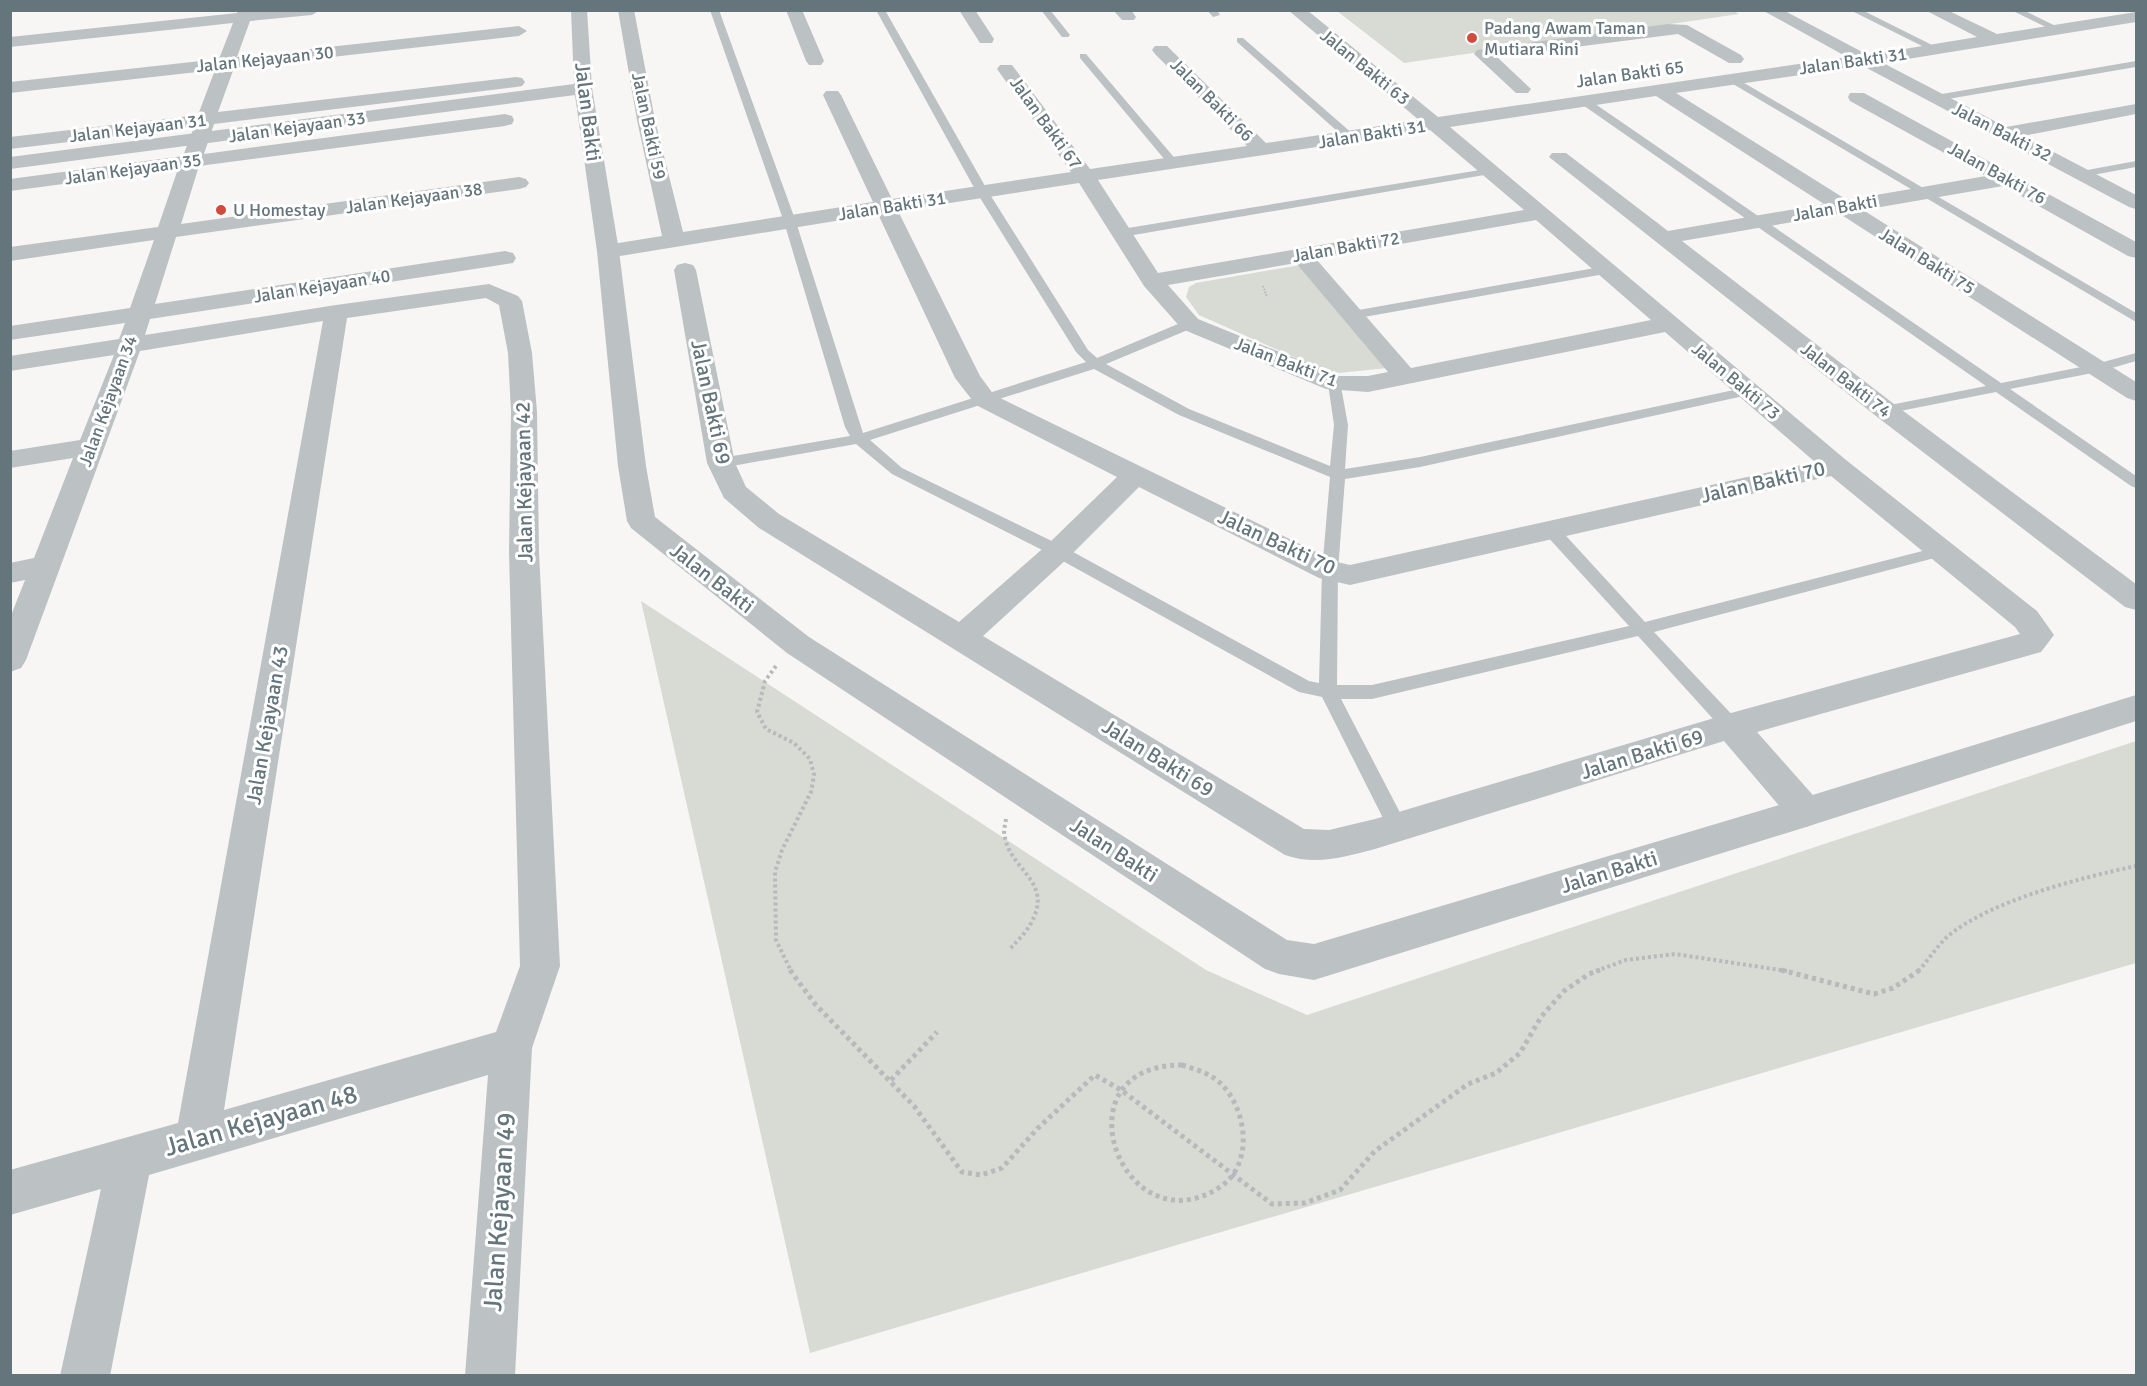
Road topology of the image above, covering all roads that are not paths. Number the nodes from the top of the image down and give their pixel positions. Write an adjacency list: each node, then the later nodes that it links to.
1 (312, 10): 15 (street)
2 (579, 10): 38 (street, Jalan Bakti)
3 (626, 10): 81 (street, Jalan Bakti 59)
4 (714, 10): 72 (lane)
5 (794, 10): 29 (street)
6 (880, 10): 67 (lane)
7 (967, 10): 20 (street)
8 (1045, 10): 19 (lane)
9 (1296, 10): 49 (street, Jalan Bakti 63)
10 (1770, 10): 28 (street, Jalan Bakti 32)
11 (1854, 10): 25 (lane)
12 (1933, 10): 21 (street)
13 (2015, 10): 17 (lane)
14 (2097, 10): 16 (street)
15 (244, 14): 23 (street); 30 (street, Jalan Kejayaan 34)
16 (2131, 21): 17 (street, Jalan Bakti 31)
17 (2057, 29): 21 (street, Jalan Bakti 31)
18 (519, 31): 30 (street, Jalan Kejayaan 30)
19 (1065, 35)
20 (986, 39)
21 (1993, 39): 25 (street, Jalan Bakti 31)
22 (1240, 40): 52 (lane)
23 (10, 42)
24 (1161, 50): 54 (street, Jalan Bakti 66)
25 (1935, 50): 28 (street, Jalan Bakti 31)
26 (1083, 56): 58 (lane)
27 (1750, 57): 31 (street, Jalan Bakti 65); 33 (street, Jalan Bakti 65); 40 (street)
28 (1868, 60): 33 (street, Jalan Bakti 31); 44 (street, Jalan Bakti 32)
29 (815, 61)
30 (226, 63): 37 (street, Jalan Kejayaan 30); 50 (street, Jalan Kejayaan 34)
31 (1712, 63)
32 (2136, 64): 44 (lane)
33 (1805, 68): 35 (street, Jalan Bakti 31)
34 (1006, 69): 62 (street, Jalan Bakti 67)
35 (1731, 79): 39 (street, Jalan Bakti 31); 66 (lane)
36 (516, 82): 50 (street, Jalan Kejayaan 31)
37 (10, 88)
38 (583, 88): 50 (street, Jalan Kejayaan 33); 77 (street, Jalan Bakti)
39 (1659, 90): 45 (street, Jalan Bakti 31); 70 (street, Jalan Bakti 75)
40 (1504, 92)
41 (832, 94): 69 (street, Jalan Bakti 70)
42 (1482, 97): 47 (street)
43 (1857, 97): 63 (street, Jalan Bakti 76)
44 (1936, 98): 51 (street, Jalan Bakti 32)
45 (1584, 101): 47 (street, Jalan Bakti 31); 73 (lane)
46 (2136, 109): 51 (street)
47 (1503, 113): 49 (street, Jalan Bakti 31)
48 (505, 120): 56 (street, Jalan Kejayaan 35)
49 (1435, 124): 52 (street, Jalan Bakti 31); 60 (street, Jalan Bakti 73)
50 (202, 130): 53 (street, Jalan Kejayaan 31); 56 (street, Jalan Kejayaan 34); 57 (street, Jalan Kejayaan 33)
51 (2005, 133): 61 (street, Jalan Bakti 32)
52 (1350, 137): 54 (street, Jalan Bakti 31)
53 (10, 143)
54 (1262, 150): 58 (street, Jalan Bakti 31)
55 (1558, 157): 76 (street, Jalan Bakti 74)
56 (191, 161): 65 (street, Jalan Kejayaan 35); 74 (street, Jalan Kejayaan 34)
57 (10, 163)
58 (1174, 164): 62 (street, Jalan Bakti 31)
59 (2136, 164): 61 (lane)
60 (1492, 171): 71 (street, Jalan Bakti 73); 75 (lane)
61 (2082, 174): 68 (street, Jalan Bakti 32)
62 (1086, 178): 67 (street, Jalan Bakti 31); 75 (street, Jalan Bakti 71)
63 (2007, 179): 66 (street, Jalan Bakti); 78 (street, Jalan Bakti 76)
64 (519, 183): 74 (street, Jalan Kejayaan 38)
65 (10, 185)
66 (1925, 192): 70 (street, Jalan Bakti); 88 (lane)
67 (983, 193): 69 (street, Jalan Bakti 31); 95 (lane)
68 (2136, 203)
69 (887, 206): 72 (street, Jalan Bakti 31); 102 (street, Jalan Bakti 70)
70 (1840, 207): 73 (street, Jalan Bakti); 96 (street, Jalan Bakti 75)
71 (1541, 213): 80 (street, Jalan Bakti 72); 83 (street, Jalan Bakti 73)
72 (790, 222): 81 (street, Jalan Bakti 31); 104 (lane)
73 (1755, 222): 76 (street, Jalan Bakti); 99 (lane)
74 (167, 232): 79 (street, Jalan Kejayaan 38); 86 (street, Jalan Kejayaan 34)
75 (1122, 233): 84 (street, Jalan Bakti 71)
76 (1663, 238): 103 (street, Jalan Bakti 74)
77 (608, 251): 81 (street, Jalan Bakti 31); 125 (street, Jalan Bakti)
78 (2136, 251)
79 (10, 254)
80 (1301, 255): 84 (street, Jalan Bakti 72); 87 (street)
81 (679, 256): 107 (street, Jalan Bakti 69)
82 (505, 258): 86 (street, Jalan Kejayaan 40)
83 (1606, 270): 87 (lane); 90 (street, Jalan Bakti 73)
84 (1152, 281): 89 (street, Jalan Bakti 71)
85 (336, 312): 92 (street, Jalan Kejayaan 42); 127 (street, Jalan Kejayaan 42); 128 (street, Jalan Kejayaan 43)
86 (140, 315): 91 (street, Jalan Kejayaan 40); 92 (street, Jalan Kejayaan 34)
87 (1353, 315): 97 (street)
88 (2136, 318)
89 (1190, 324): 95 (lane); 98 (street, Jalan Bakti 71)
90 (1668, 324): 97 (street, Jalan Bakti 71); 100 (street, Jalan Bakti 73)
91 (10, 333)
92 (129, 346): 94 (street, Jalan Kejayaan 42); 105 (street, Jalan Kejayaan 34)
93 (2136, 357): 96 (lane)
94 (10, 364)
95 (1095, 364): 102 (lane); 110 (lane)
96 (2098, 368): 99 (lane); 101 (street, Jalan Bakti 75)
97 (1404, 375): 98 (street, Jalan Bakti 71)
98 (1335, 384): 110 (lane)
99 (1997, 387): 103 (lane); 111 (lane)
100 (1748, 391): 108 (street, Jalan Bakti 73); 110 (lane)
101 (2136, 393)
102 (984, 400): 104 (lane); 109 (street, Jalan Bakti 70)
103 (1885, 410): 118 (street, Jalan Bakti 74)
104 (859, 439): 107 (lane); 113 (lane)
105 (91, 447): 106 (street); 115 (street, Jalan Kejayaan 34)
106 (10, 460)
107 (722, 463): 120 (street, Jalan Bakti 69)
108 (1836, 466): 112 (street, Jalan Bakti 70); 114 (street, Jalan Bakti 73)
109 (1136, 474): 113 (street); 116 (street, Jalan Bakti 70)
110 (1338, 475): 116 (lane)
111 (2136, 483)
112 (1551, 530): 116 (street, Jalan Bakti 70); 119 (lane)
113 (1058, 551): 120 (street); 122 (lane)
114 (1942, 551): 119 (lane); 124 (street, Jalan Bakti 73)
115 (47, 566): 117 (street); 121 (street, Jalan Kejayaan 34)
116 (1330, 571): 122 (lane)
117 (10, 573)
118 (2136, 599)
119 (1641, 629): 122 (lane); 124 (lane)
120 (962, 637): 126 (street, Jalan Bakti 69)
121 (10, 660)
122 (1328, 692): 126 (lane)
123 (2136, 708): 125 (street, Jalan Bakti)
124 (1731, 726): 125 (street, Jalan Bakti 69); 126 (street, Jalan Bakti 69)
125 (1806, 812)
126 (1398, 828)
127 (511, 1048): 128 (street, Jalan Kejayaan 48); 132 (street, Jalan Kejayaan 49)
128 (197, 1139): 129 (street, Jalan Kejayaan 48)
129 (130, 1159): 130 (street, Jalan Kejayaan 48); 131 (street)
130 (10, 1193)
131 (85, 1376)
132 (490, 1376)

